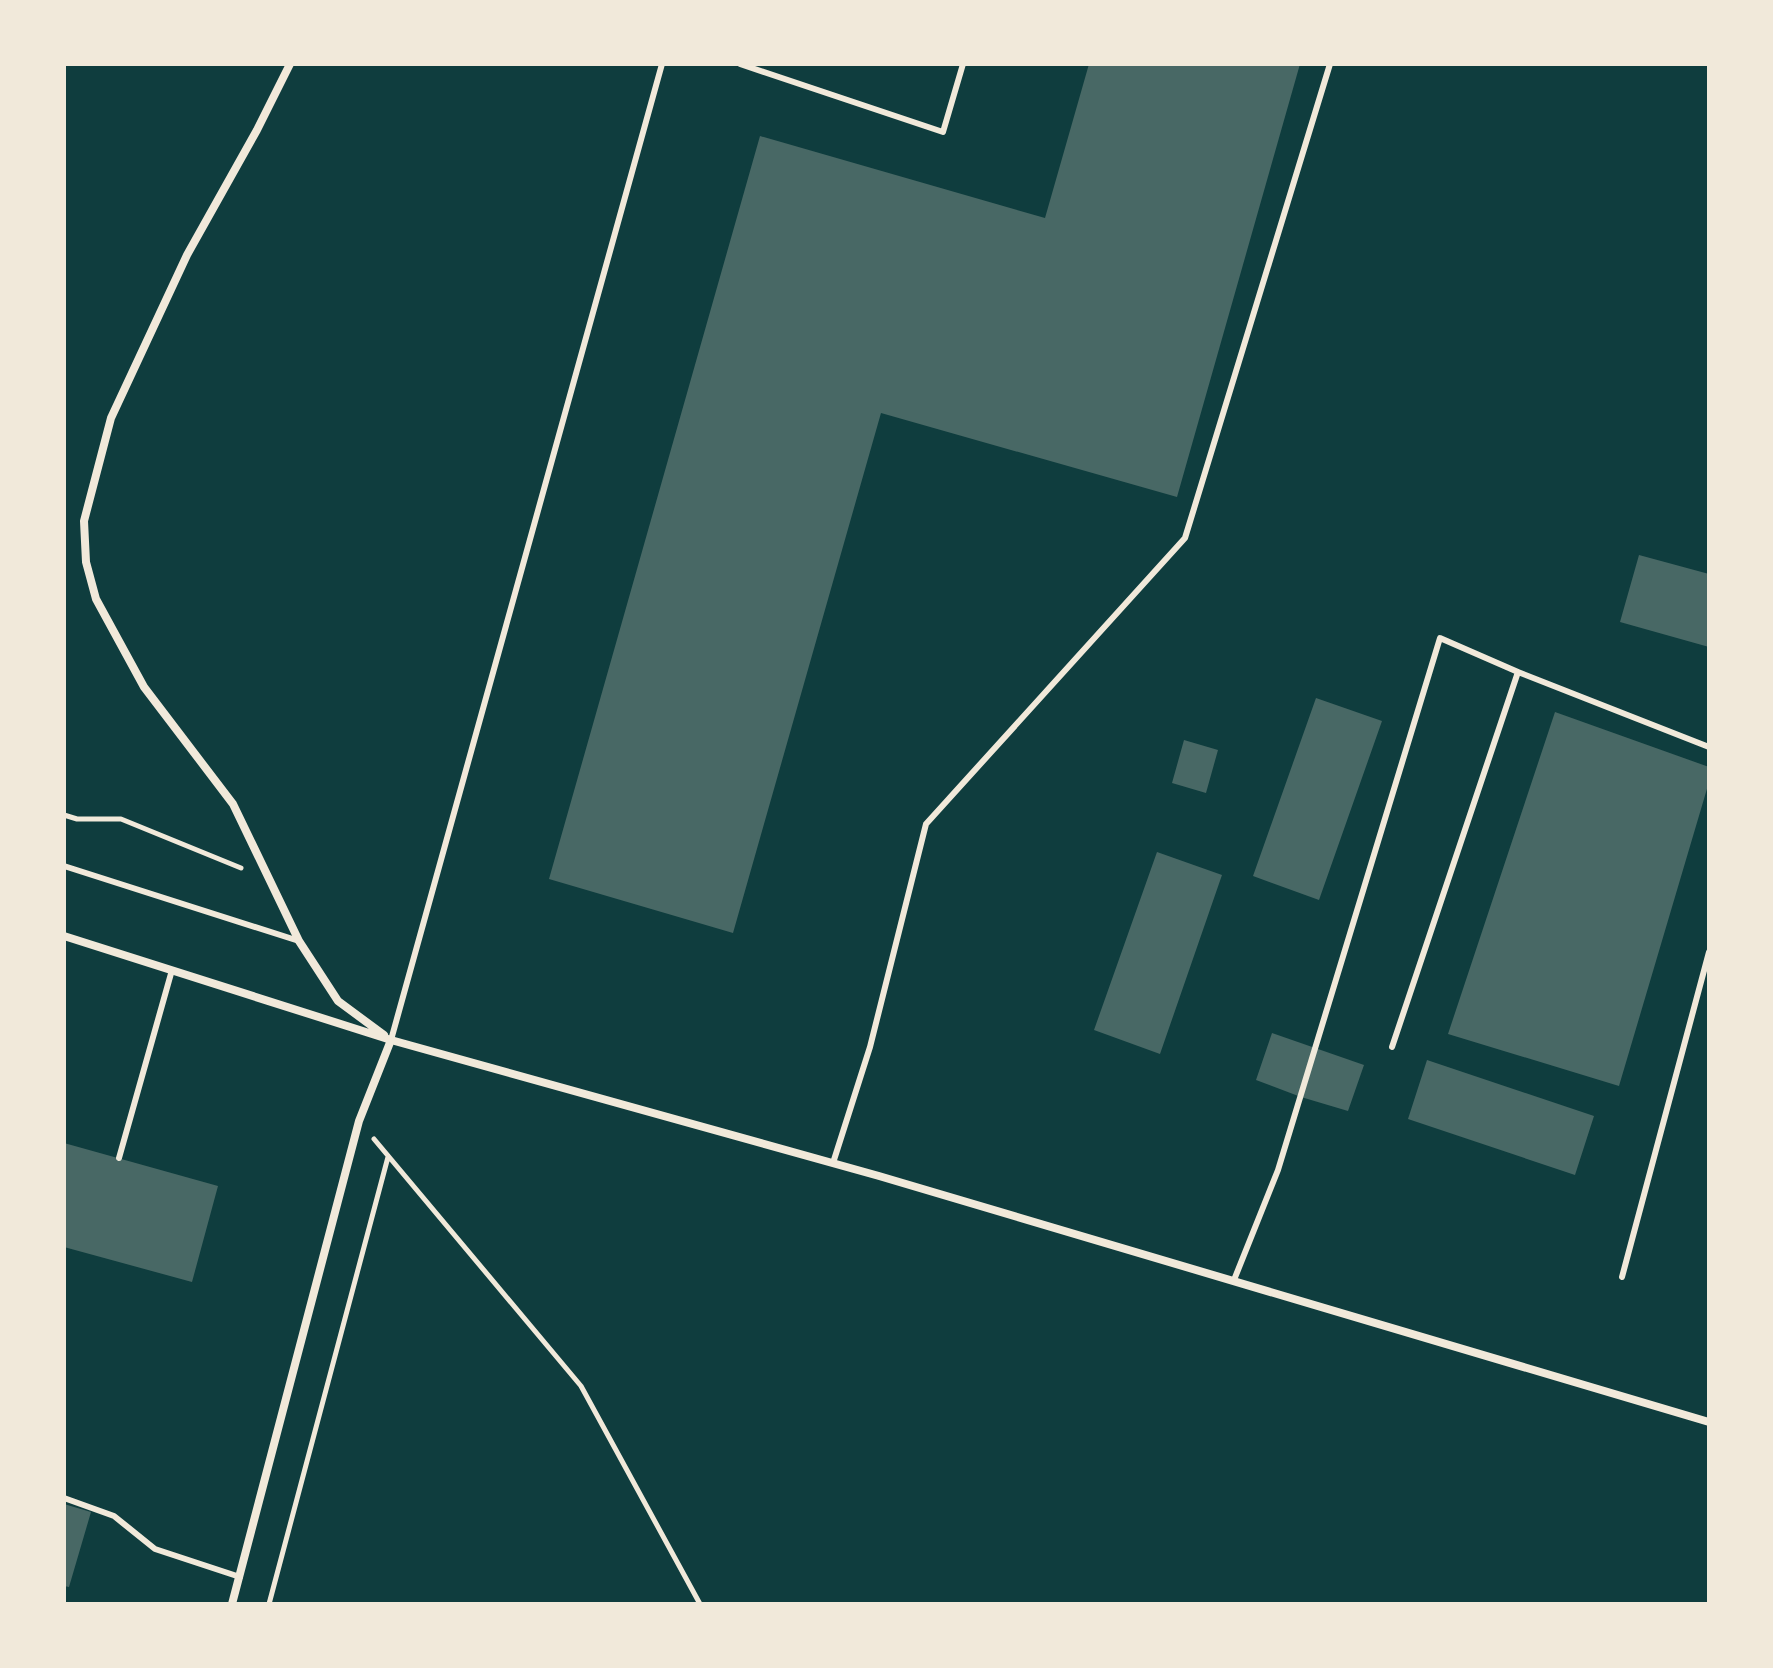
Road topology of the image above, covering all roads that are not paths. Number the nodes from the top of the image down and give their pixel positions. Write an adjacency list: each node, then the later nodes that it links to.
1 (290, 64): 10 (street)
2 (662, 64): 13 (lane)
3 (740, 64): 4 (lane)
4 (963, 64)
5 (1330, 64): 16 (lane)
6 (1518, 672): 7 (lane); 14 (lane); 18 (lane)
7 (1709, 747)
8 (64, 866): 10 (lane)
9 (64, 936): 12 (street)
10 (299, 941): 13 (street)
11 (1709, 952): 17 (lane)
12 (172, 970): 13 (street); 15 (lane)
13 (391, 1040): 16 (street); 21 (street)
14 (1392, 1047)
15 (119, 1158)
16 (833, 1163): 18 (street)
17 (1622, 1277)
18 (1234, 1280): 19 (street)
19 (1709, 1422)
20 (64, 1498): 21 (lane)
21 (240, 1577): 22 (street)
22 (232, 1604)

